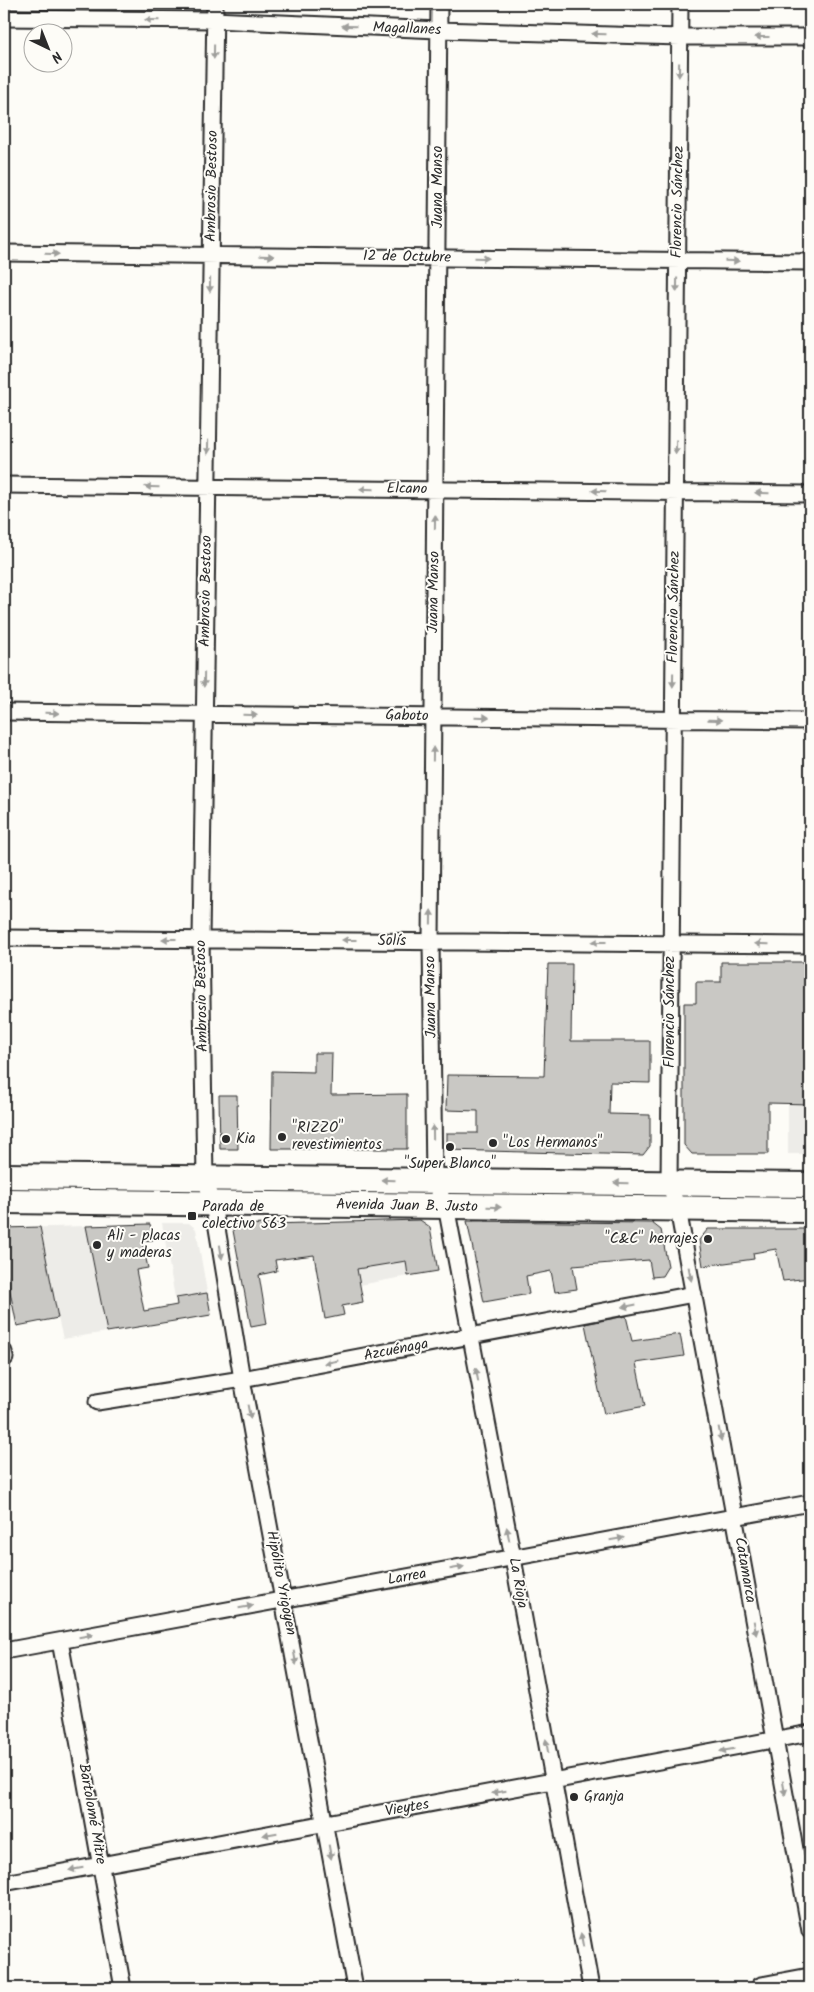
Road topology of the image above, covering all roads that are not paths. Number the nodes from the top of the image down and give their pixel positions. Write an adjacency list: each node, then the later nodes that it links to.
1 (214, 4): 5 (street, Ambrosio Bestoso)
2 (439, 4): 6 (street, Juana Manso)
3 (680, 4): 7 (street, Florencio Sánchez)
4 (4, 18): 5 (street, Magallanes, one-way to 4)
5 (214, 20): 6 (street, Magallanes, one-way to 5); 10 (street, Ambrosio Bestoso, one-way to 10)
6 (438, 30): 7 (street, Magallanes, one-way to 6); 11 (street, Juana Manso)
7 (680, 36): 8 (street, Magallanes, one-way to 7); 12 (street, Florencio Sánchez, one-way to 12)
8 (810, 37)
9 (4, 253): 10 (street, 12 de Octubre, one-way to 10)
10 (211, 255): 11 (street, 12 de Octubre, one-way to 11); 15 (street, Ambrosio Bestoso, one-way to 15)
11 (438, 258): 12 (street, 12 de Octubre, one-way to 12); 16 (street, Juana Manso)
12 (677, 260): 13 (street, 12 de Octubre, one-way to 13); 17 (street, Florencio Sánchez, one-way to 17)
13 (810, 262)
14 (4, 485): 15 (street, Elcano, one-way to 14)
15 (207, 487): 16 (street, Elcano, one-way to 15); 20 (street, Ambrosio Bestoso, one-way to 20)
16 (436, 490): 17 (street, Elcano, one-way to 16); 21 (street, Juana Manso, one-way to 16)
17 (675, 492): 18 (street, Elcano, one-way to 17); 22 (street, Florencio Sánchez, one-way to 22)
18 (810, 494)
19 (4, 712): 20 (street, Gaboto, one-way to 20)
20 (204, 714): 21 (street, Gaboto, one-way to 21); 25 (street, Ambrosio Bestoso)
21 (433, 717): 22 (street, Gaboto, one-way to 22); 26 (street, Juana Manso, one-way to 21)
22 (673, 719): 23 (street, Gaboto, one-way to 23); 27 (street, Florencio Sánchez)
23 (810, 720)
24 (4, 938): 25 (street, Solís, one-way to 24)
25 (201, 939): 26 (street, Solís, one-way to 25); 30 (street, Ambrosio Bestoso)
26 (431, 941): 27 (street, Solís, one-way to 26); 31 (street, Juana Manso, one-way to 26)
27 (670, 943): 28 (street, Solís, one-way to 27); 32 (street, Florencio Sánchez)
28 (810, 945)
29 (4, 1176): 30 (main road, Avenida Juan B. Justo)
30 (205, 1178): 31 (main road, Avenida Juan B. Justo, one-way to 30); 35 (street, Hipólito Yrigoyen)
31 (434, 1180): 32 (main road, Avenida Juan B. Justo, one-way to 31); 36 (street, La Rioja)
32 (669, 1183): 33 (main road, Avenida Juan B. Justo); 37 (street, Florencio Sánchez)
33 (810, 1185)
34 (4, 1201): 35 (main road, Avenida Juan B. Justo)
35 (214, 1204): 36 (main road, Avenida Juan B. Justo); 41 (street, Hipólito Yrigoyen, one-way to 41)
36 (446, 1206): 37 (main road, Avenida Juan B. Justo, one-way to 37); 40 (street, La Rioja)
37 (678, 1209): 38 (main road, Avenida Juan B. Justo); 39 (street, Catamarca, one-way to 39)
38 (810, 1210)
39 (694, 1294): 40 (street, Azcuénaga, one-way to 40); 44 (street, Catamarca, one-way to 44)
40 (469, 1336): 41 (street, Azcuénaga, one-way to 41); 45 (street, La Rioja, one-way to 40)
41 (242, 1378): 42 (street, Azcuénaga); 46 (street, Hipólito Yrigoyen, one-way to 46)
42 (97, 1402)
43 (810, 1503): 44 (street, Larrea)
44 (735, 1517): 45 (street, Larrea, one-way to 44); 50 (street, Catamarca, one-way to 50)
45 (513, 1558): 46 (street, Larrea, one-way to 45); 51 (street, La Rioja, one-way to 45)
46 (284, 1600): 47 (street, Larrea, one-way to 46); 52 (street, Hipólito Yrigoyen, one-way to 52)
47 (60, 1640): 48 (street, Larrea); 53 (street, Bartolomé Mitre)
48 (4, 1651)
49 (810, 1733): 50 (street, Vieytes)
50 (775, 1741): 51 (street, Vieytes, one-way to 51); 55 (street, Catamarca, one-way to 55)
51 (553, 1782): 52 (street, Vieytes, one-way to 52); 59 (street, La Rioja, one-way to 51)
52 (324, 1824): 53 (street, Vieytes, one-way to 53); 58 (street, Hipólito Yrigoyen, one-way to 58)
53 (101, 1865): 54 (street, Vieytes, one-way to 54); 57 (street, Bartolomé Mitre)
54 (4, 1883)
55 (810, 1931)
56 (810, 1979): 60 (main road)
57 (123, 1988)
58 (355, 1988)
59 (591, 1988)
60 (762, 1988)

